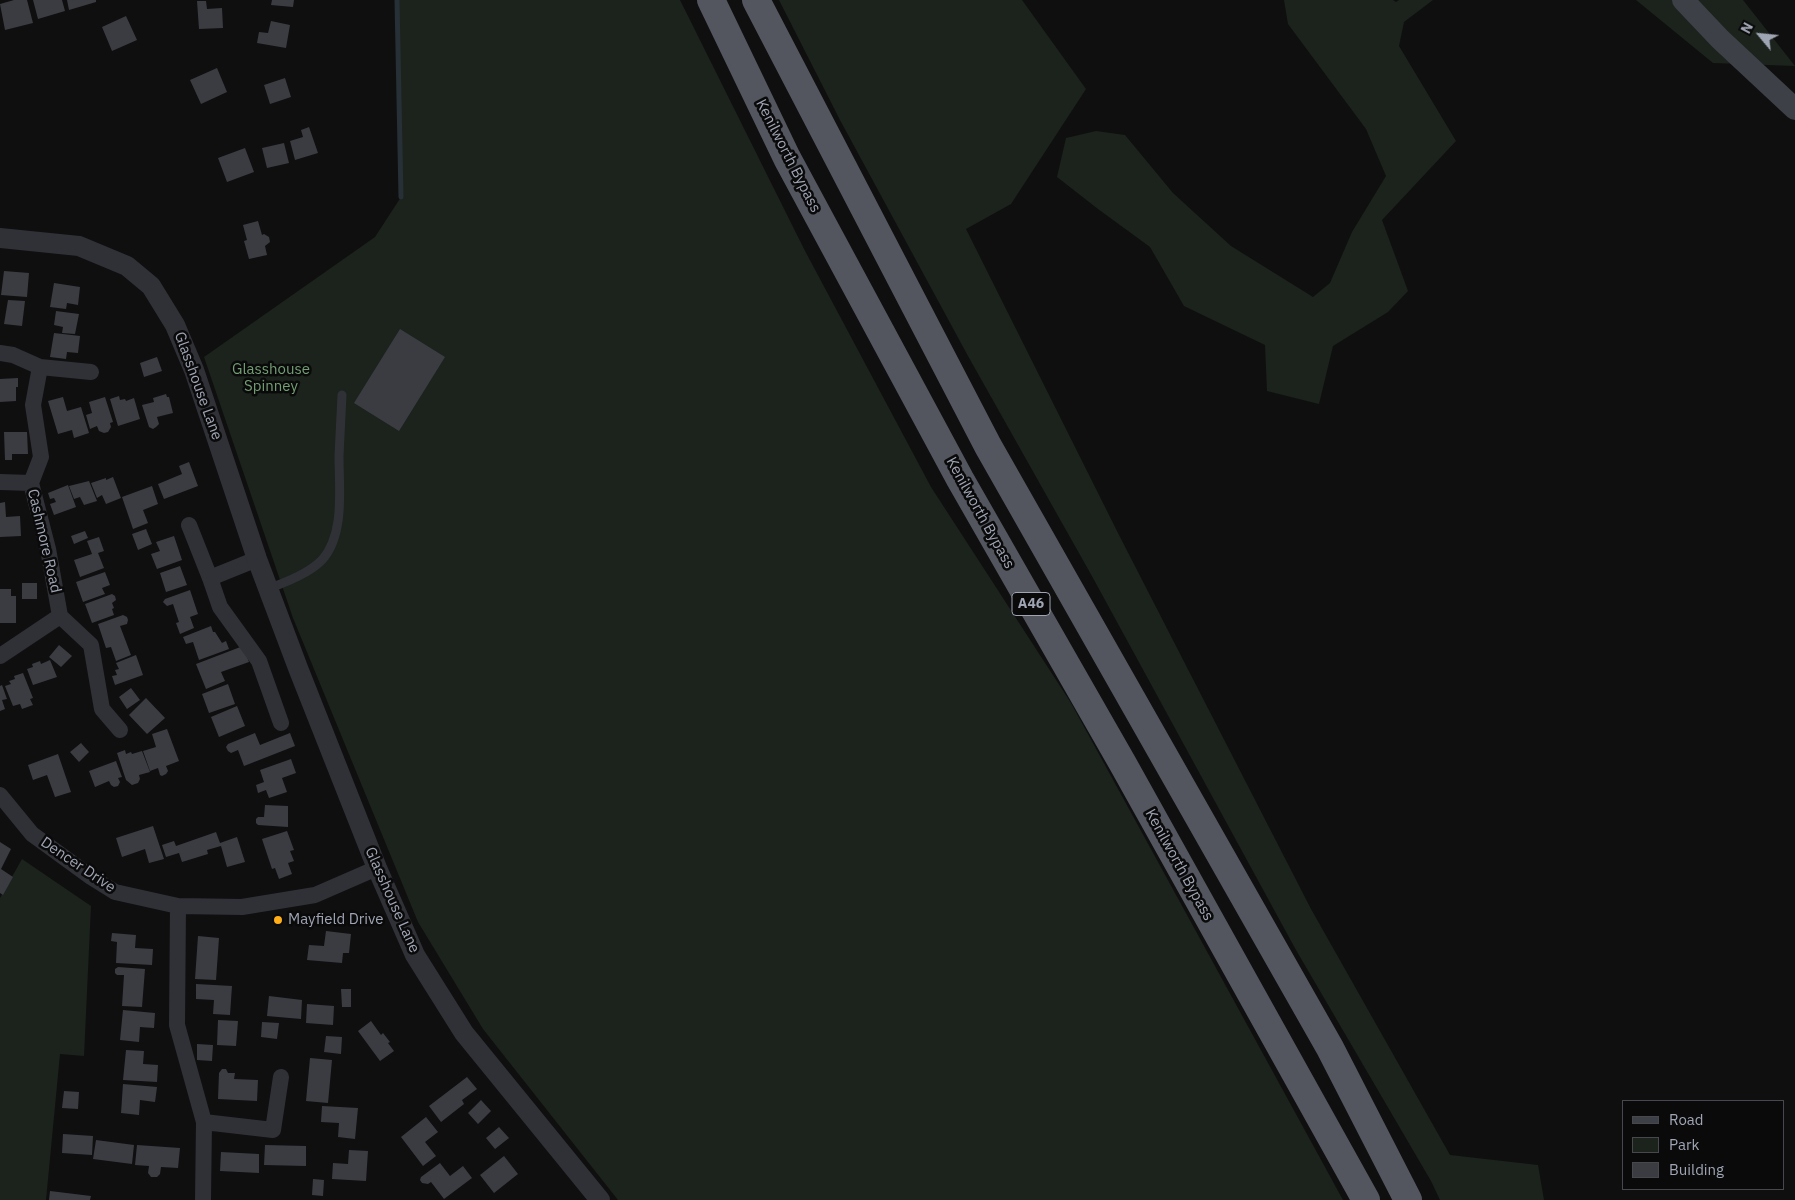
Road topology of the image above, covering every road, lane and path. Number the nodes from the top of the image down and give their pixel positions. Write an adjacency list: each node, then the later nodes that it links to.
1 (711, 0): 27 (highway, Kenilworth Bypass / A46)
2 (756, 0): 28 (highway, A46)
3 (1684, 0): 4 (main road)
4 (1795, 109)
5 (0, 238): 13 (street, Glasshouse Lane)
6 (0, 353): 7 (street)
7 (40, 367): 8 (street); 11 (street, Cashmore Road)
8 (91, 372)
9 (342, 395): 15 (lane)
10 (0, 482): 11 (street)
11 (31, 482): 16 (street, Cashmore Road)
12 (189, 525): 14 (street)
13 (257, 559): 14 (street); 15 (street, Glasshouse Lane)
14 (210, 578): 18 (street)
15 (268, 589): 21 (street, Glasshouse Lane)
16 (60, 616): 17 (street); 19 (street)
17 (0, 656)
18 (281, 723)
19 (120, 730)
20 (0, 795): 22 (street, Dencer Drive)
21 (377, 868): 22 (street, Dencer Drive); 26 (street, Glasshouse Lane)
22 (178, 906): 24 (street)
23 (282, 1077): 24 (street)
24 (204, 1122): 25 (street)
25 (203, 1200)
26 (600, 1200)
27 (1366, 1200)
28 (1408, 1200)

